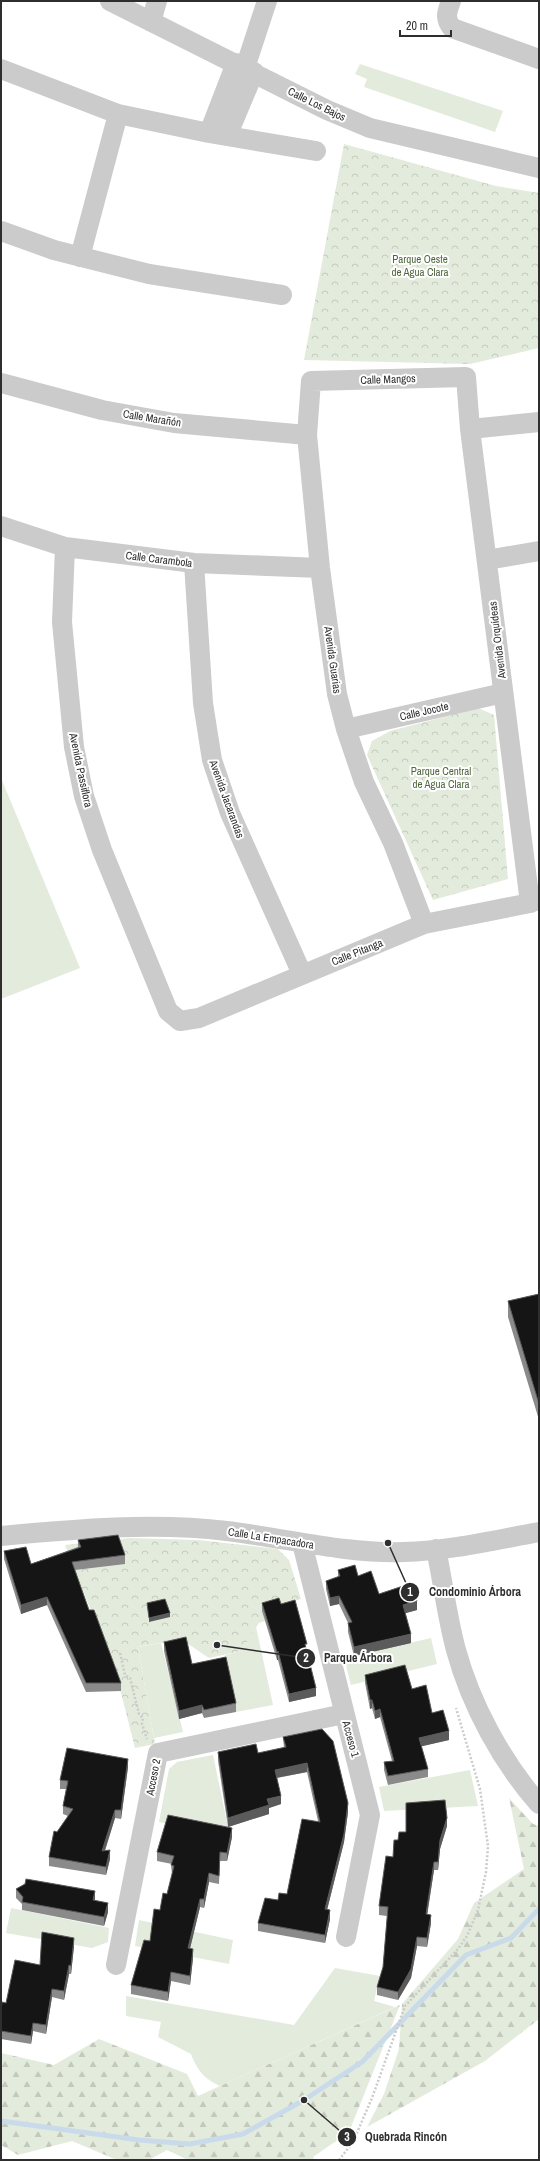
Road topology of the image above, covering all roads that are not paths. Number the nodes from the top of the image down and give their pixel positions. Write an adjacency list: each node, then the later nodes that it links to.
1 (110, 1): 5 (street, Calle Los Bajos)
2 (158, 1): 5 (street)
3 (267, 1): 7 (street)
4 (451, 1): 6 (street)
5 (150, 22): 7 (street, Calle Los Bajos)
6 (539, 59)
7 (245, 68): 10 (street); 12 (street, Calle Los Bajos)
8 (1, 69): 9 (street)
9 (118, 114): 10 (street); 14 (street)
10 (218, 135): 11 (street)
11 (316, 151)
12 (537, 162)
13 (1, 230): 14 (street)
14 (80, 257): 15 (street)
15 (282, 295)
16 (466, 377): 17 (street, Calle Mangos); 20 (street, Avenida Orquídeas)
17 (311, 381): 21 (street, Avenida Guarias)
18 (1, 383): 21 (street, Calle Marañón)
19 (539, 422): 20 (street)
20 (470, 429): 25 (street, Avenida Orquídeas)
21 (307, 435): 27 (street, Avenida Guarias)
22 (1, 526): 23 (street, Calle Carambola)
23 (65, 547): 26 (street, Calle Carambola); 33 (street, Avenida Passiflora)
24 (539, 550): 25 (street)
25 (488, 560): 28 (street, Avenida Orquídeas)
26 (194, 564): 27 (street, Calle Carambola); 32 (street, Avenida Jacarandas)
27 (320, 568): 29 (street, Avenida Guarias)
28 (503, 693): 29 (street, Calle Jocote); 30 (street, Avenida Orquídeas)
29 (346, 729): 31 (street, Avenida Guarias)
30 (534, 901): 31 (street, Calle Pitanga)
31 (424, 924): 32 (street, Calle Pitanga)
32 (302, 974): 33 (street, Calle Pitanga)
33 (180, 1021)
34 (539, 1532): 37 (street, Calle La Empacadora)
35 (1, 1536): 36 (street, Calle La Empacadora)
36 (302, 1543): 37 (street, Calle La Empacadora); 38 (street, Acceso 1)
37 (436, 1549): 39 (street)
38 (344, 1714): 40 (street, Acceso 1); 41 (street, Acceso 2)
39 (539, 1804)
40 (346, 1937)
41 (116, 1965)

